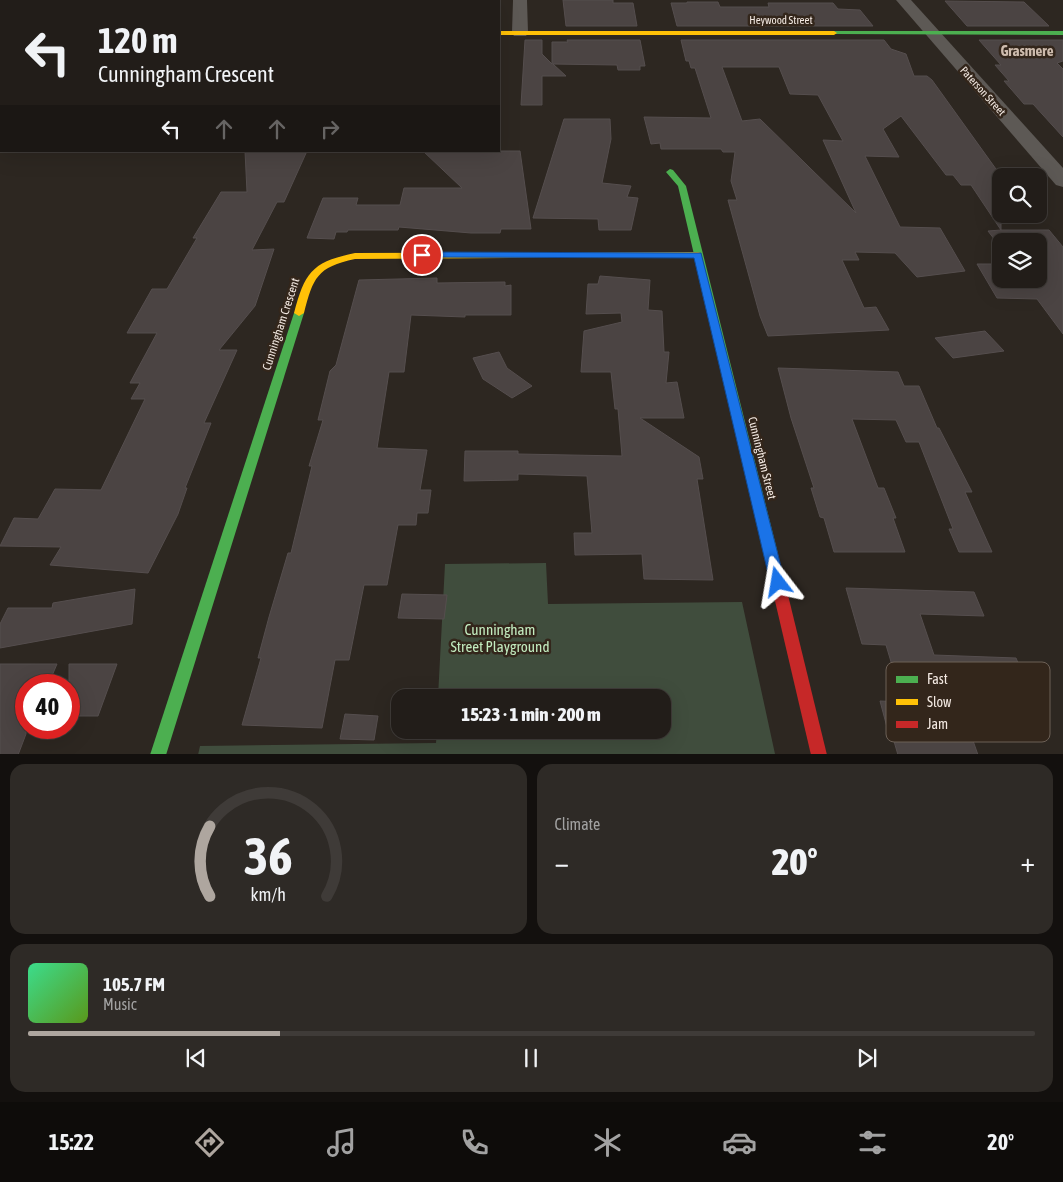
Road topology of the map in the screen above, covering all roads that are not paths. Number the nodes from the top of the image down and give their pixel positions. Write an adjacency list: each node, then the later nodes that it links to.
1 (520, 0): 4 (street)
2 (903, 0): 5 (street, Paterson Street)
3 (500, 33): 4 (street, Heywood Street)
4 (520, 33): 5 (street, Heywood Street)
5 (931, 33): 6 (street, Heywood Street); 8 (street, Paterson Street)
6 (1063, 33)
7 (670, 172): 9 (street, Cunningham Street)
8 (1063, 181)
9 (698, 255): 10 (street, Cunningham Crescent); 11 (street, Cunningham Street)
10 (158, 754)
11 (820, 754)

